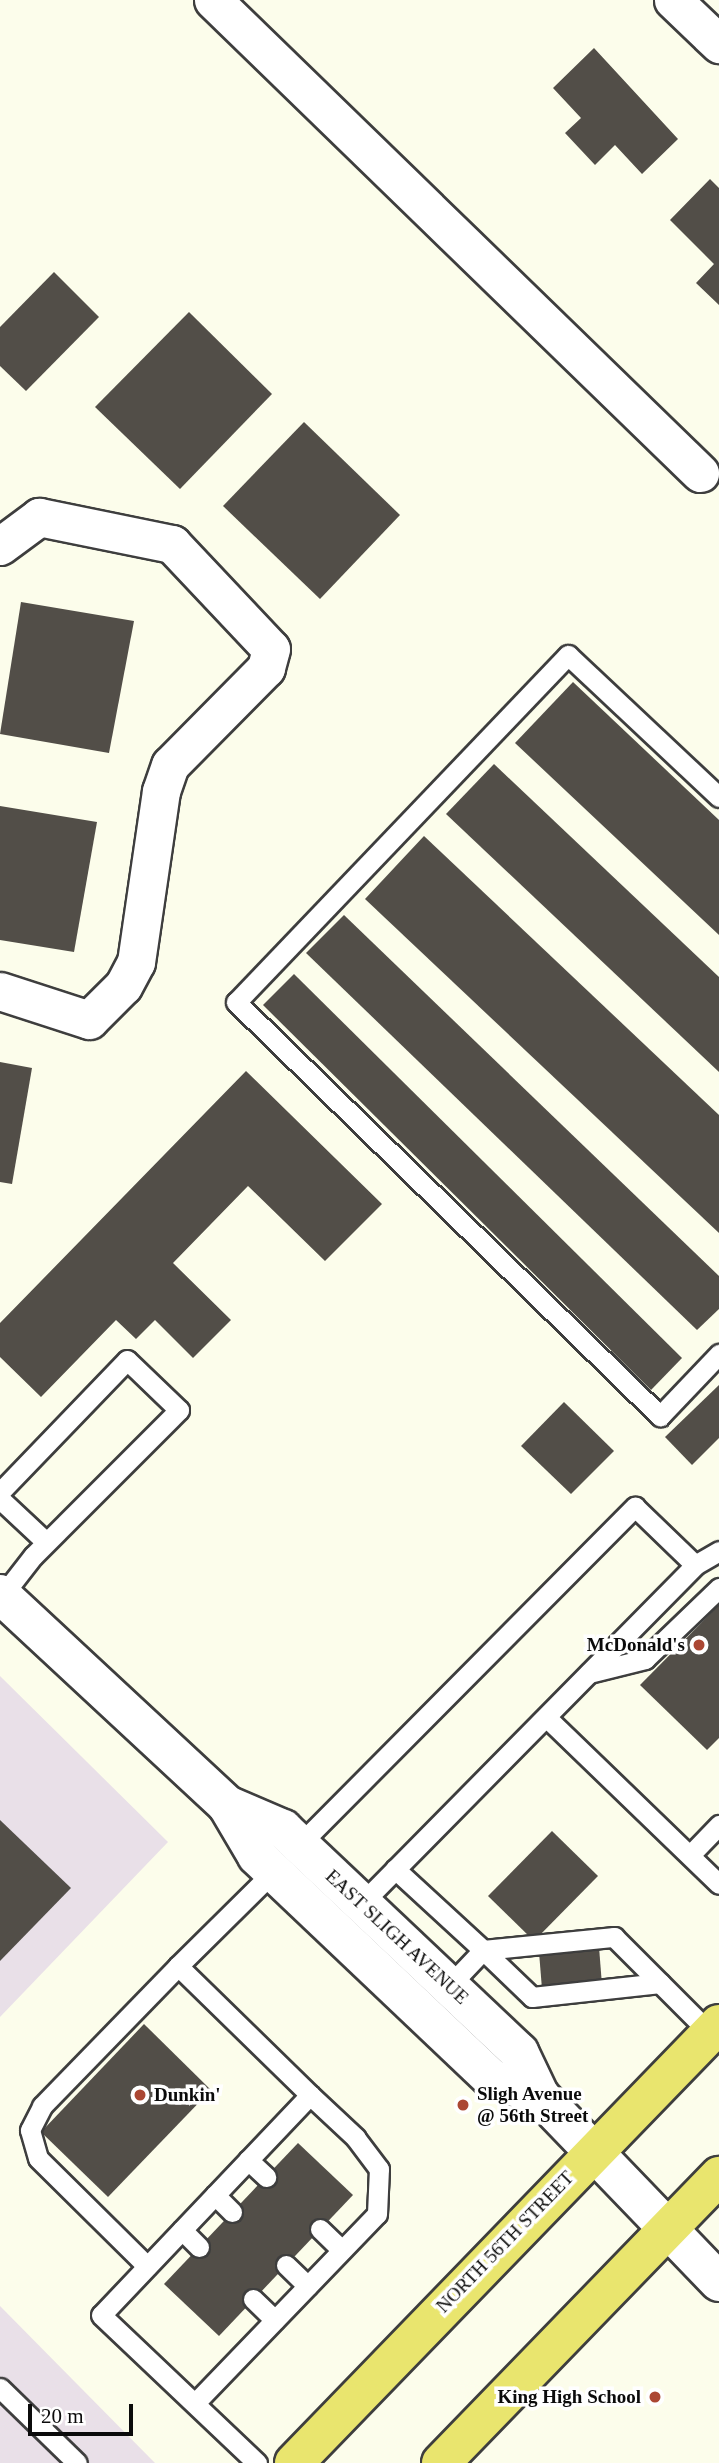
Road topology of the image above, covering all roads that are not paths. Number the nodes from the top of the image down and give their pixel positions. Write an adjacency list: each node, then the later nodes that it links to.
1 (213, 0): 4 (street)
2 (673, 0): 3 (street)
3 (719, 44)
4 (700, 472)
5 (0, 546): 7 (street)
6 (719, 797): 8 (lane)
7 (0, 991)
8 (719, 1354)
9 (0, 1492): 11 (lane)
10 (0, 1499): 11 (lane)
11 (46, 1542): 15 (lane)
12 (719, 1550): 13 (lane)
13 (695, 1565): 16 (lane); 20 (lane)
14 (719, 1588): 16 (lane)
15 (4, 1604): 18 (street, EAST SLIGH AVENUE)
16 (589, 1673): 17 (lane)
17 (546, 1717): 21 (lane); 22 (lane)
18 (227, 1805): 20 (street, EAST SLIGH AVENUE); 23 (street, EAST SLIGH AVENUE)
19 (719, 1825): 21 (lane)
20 (299, 1845): 25 (street, EAST SLIGH AVENUE)
21 (690, 1855): 24 (lane)
22 (395, 1869): 25 (lane); 26 (lane)
23 (273, 1872): 27 (lane); 32 (street, EAST SLIGH AVENUE)
24 (719, 1884)
25 (362, 1903): 29 (street, EAST SLIGH AVENUE)
26 (483, 1950): 28 (lane); 28 (lane); 29 (lane)
27 (178, 1966): 31 (lane); 45 (lane)
28 (660, 1983): 30 (lane)
29 (449, 1986): 32 (street, EAST SLIGH AVENUE)
30 (715, 2028): 33 (main road, NORTH 56TH STREET)
31 (310, 2095): 34 (lane); 43 (lane)
32 (540, 2096): 33 (street, EAST SLIGH AVENUE)
33 (593, 2150): 41 (street, EAST SLIGH AVENUE); 54 (main road, NORTH 56TH STREET)
34 (248, 2160): 36 (lane); 37 (lane)
35 (719, 2176): 41 (main road)
36 (266, 2177)
37 (215, 2195): 38 (lane); 40 (lane)
38 (232, 2212)
39 (320, 2229): 43 (lane)
40 (182, 2230): 42 (lane); 45 (lane)
41 (666, 2231): 46 (street, EAST SLIGH AVENUE); 55 (main road)
42 (199, 2247)
43 (342, 2250): 47 (lane)
44 (286, 2265): 47 (lane)
45 (147, 2266): 51 (lane)
46 (719, 2282)
47 (308, 2286): 49 (lane)
48 (253, 2299): 49 (lane)
49 (275, 2320): 51 (lane)
50 (0, 2388): 52 (lane)
51 (195, 2403): 53 (lane)
52 (78, 2463)
53 (257, 2463)
54 (294, 2463)
55 (441, 2463)

